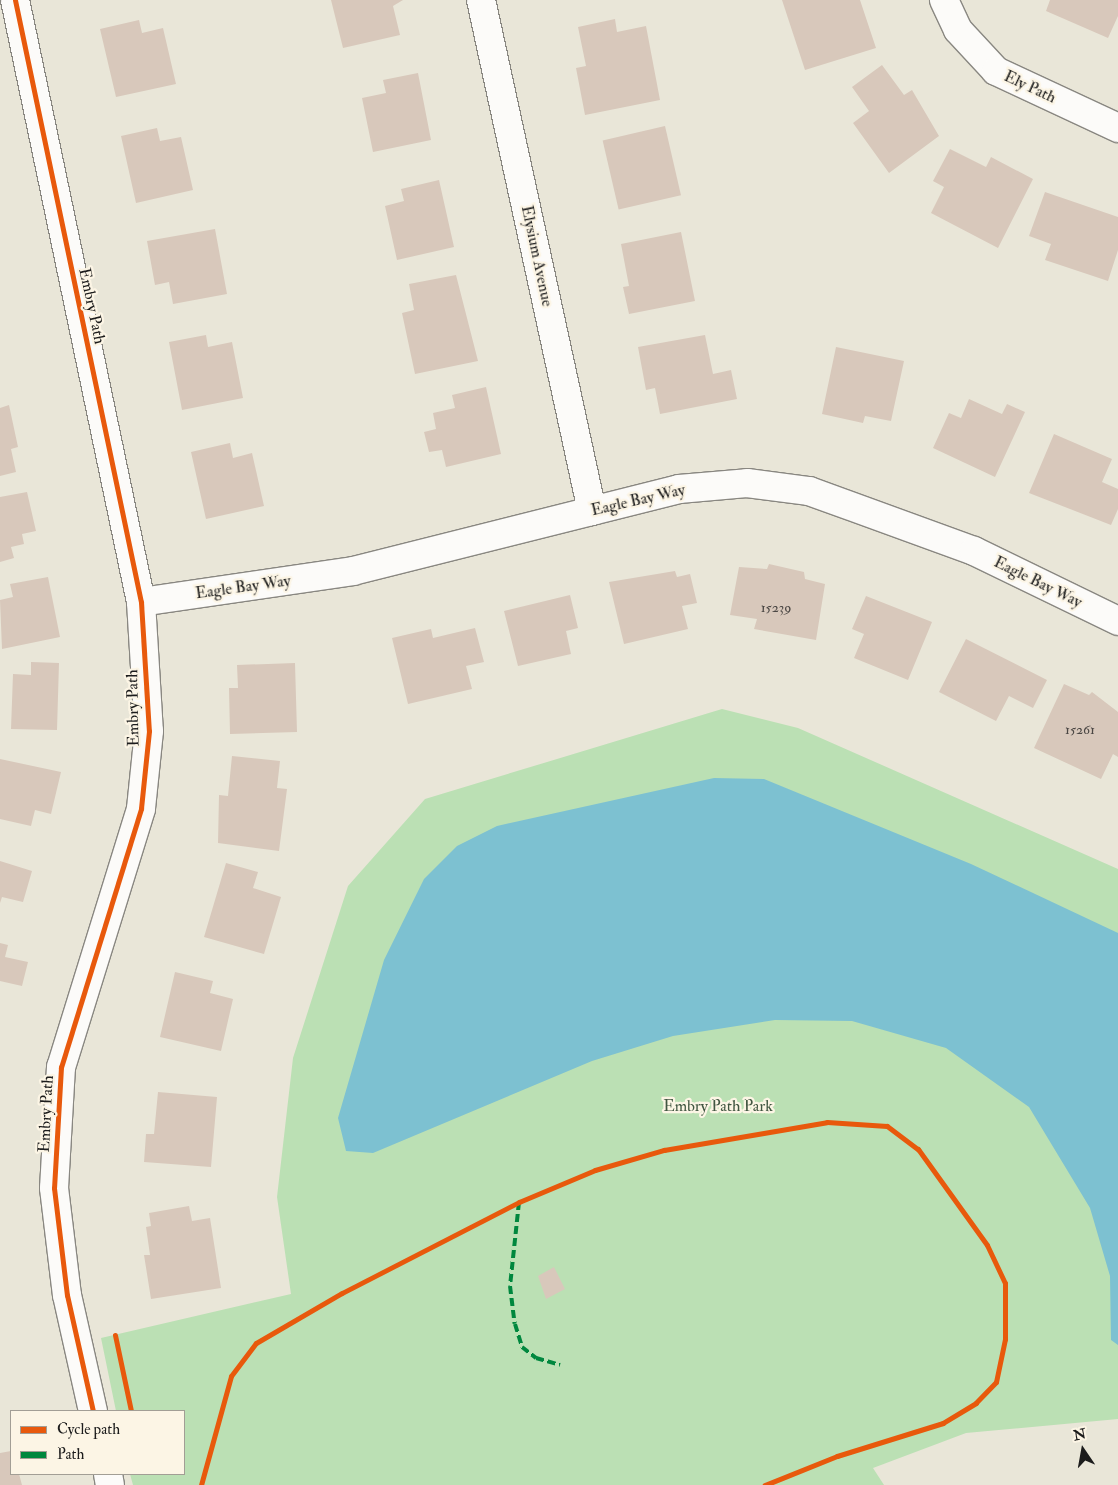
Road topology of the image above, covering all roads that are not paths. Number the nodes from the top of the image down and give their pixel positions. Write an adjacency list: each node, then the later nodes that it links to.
1 (15, 0): 6 (street, Embry Path)
2 (481, 0): 5 (street, Elysium Avenue)
3 (944, 0): 4 (street, Ely Path)
4 (1118, 128)
5 (592, 511): 6 (street, Eagle Bay Way); 7 (street, Eagle Bay Way)
6 (141, 602): 8 (street, Embry Path)
7 (1118, 621)
8 (94, 1410)

